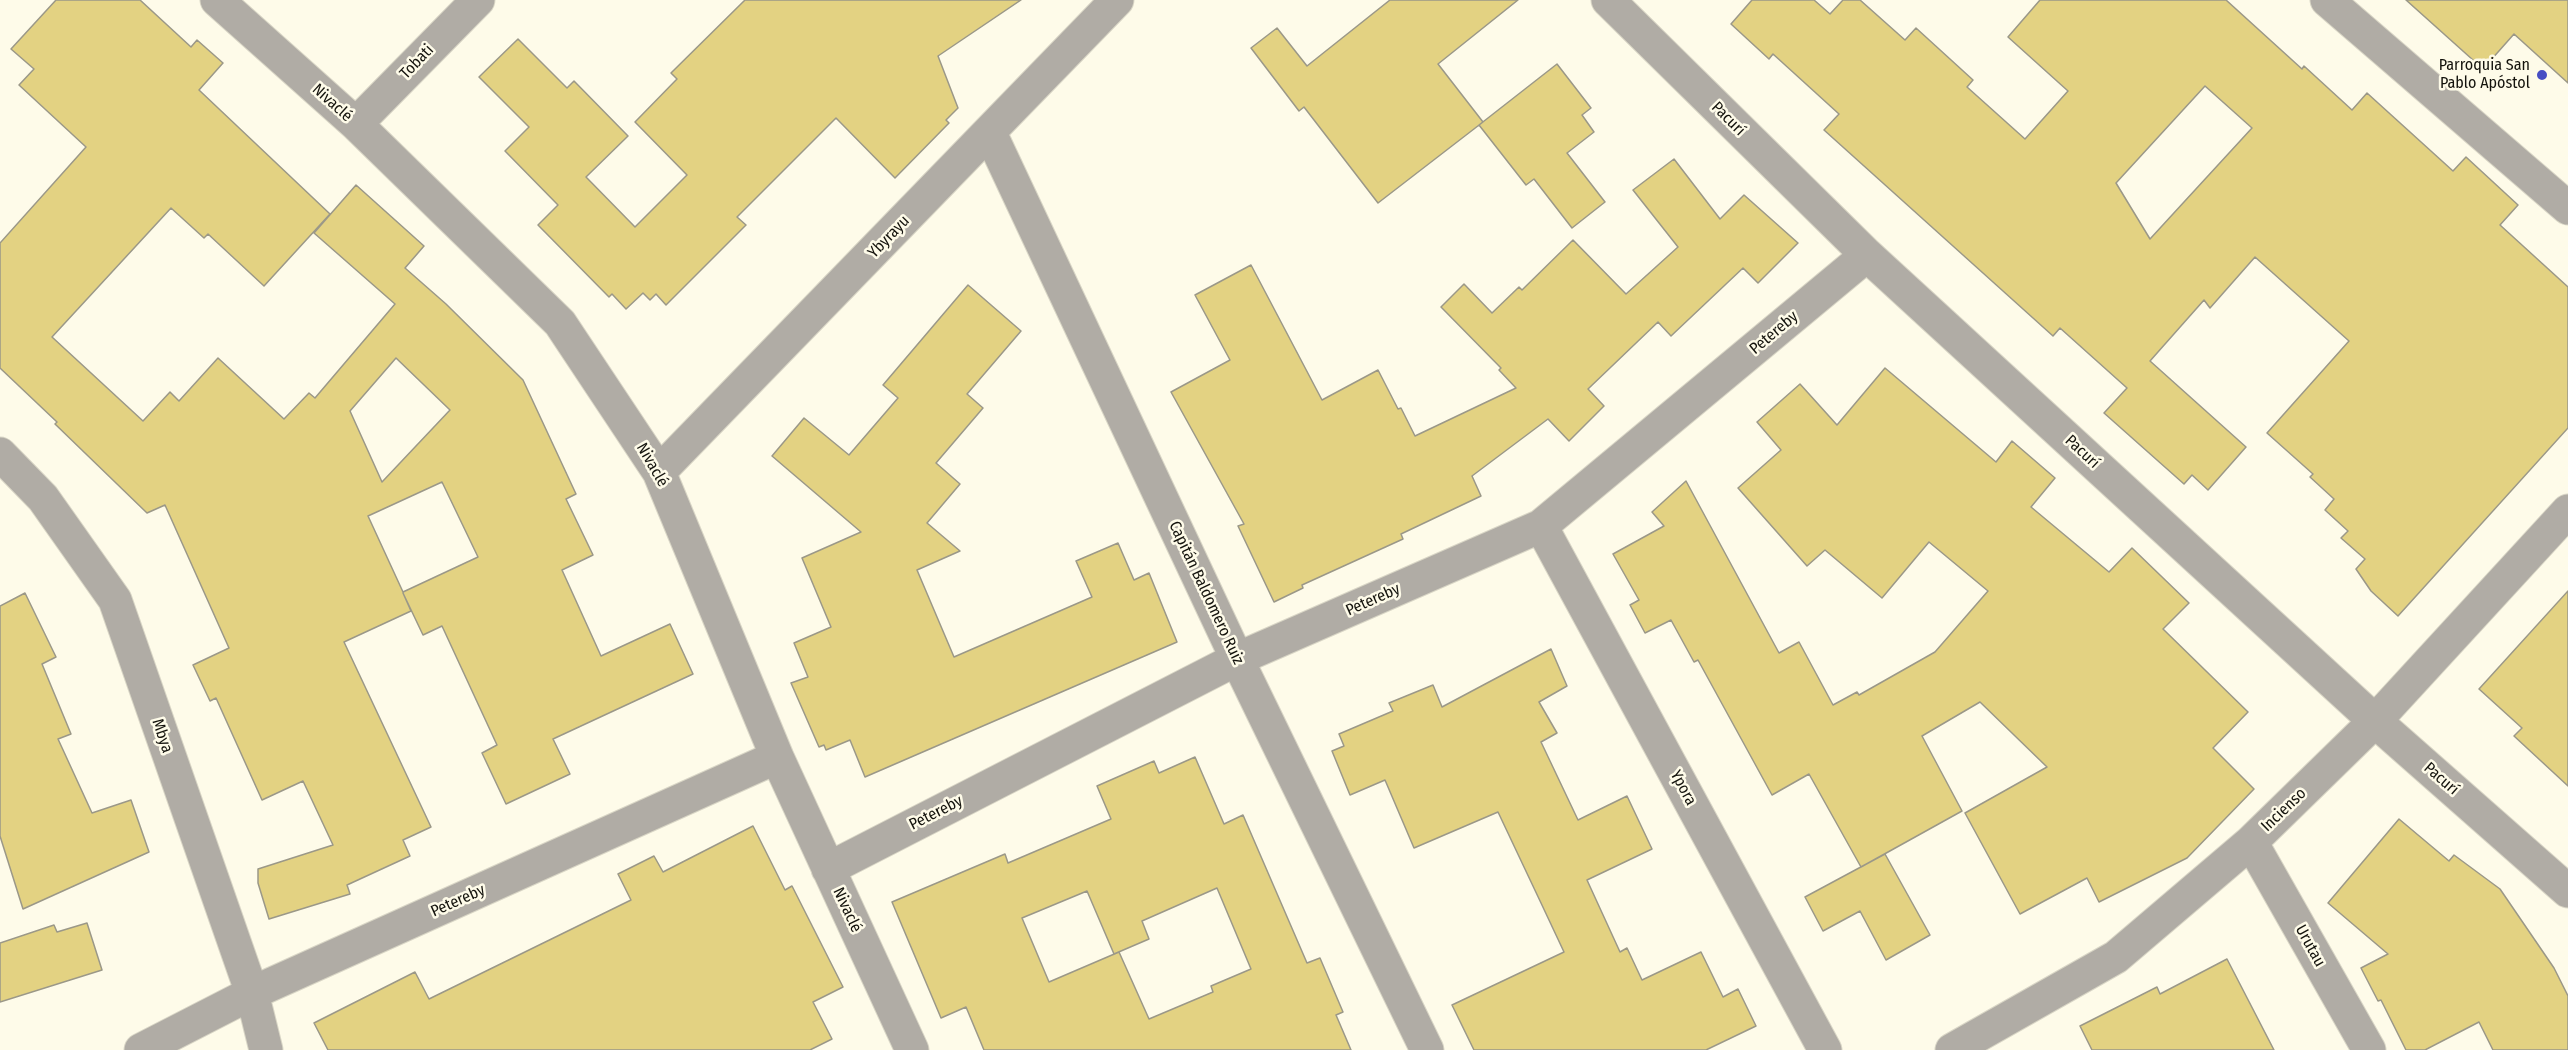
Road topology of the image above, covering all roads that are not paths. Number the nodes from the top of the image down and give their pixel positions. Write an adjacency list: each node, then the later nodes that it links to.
1 (217, 0): 6 (street, Nivaclé)
2 (478, 0): 6 (street, Tobati)
3 (1117, 0): 7 (street, Ybyrayu)
4 (1608, 0): 9 (street, Pacurí)
5 (2327, 0): 8 (street)
6 (356, 124): 11 (street, Nivaclé)
7 (990, 133): 11 (street, Ybyrayu); 14 (street, Capitán Baldomero Ruiz)
8 (2568, 208)
9 (1867, 255): 13 (street, Petereby); 15 (street, Pacurí)
10 (0, 454): 20 (street, Mbya)
11 (659, 472): 16 (street, Nivaclé)
12 (2568, 511): 15 (street, Incienso)
13 (1541, 526): 14 (street, Petereby); 25 (street, Ypora)
14 (1237, 659): 18 (street, Petereby); 24 (street, Capitán Baldomero Ruiz)
15 (2375, 721): 17 (street, Incienso); 19 (street, Pacurí)
16 (777, 757): 18 (street, Nivaclé); 20 (street, Petereby)
17 (2251, 842): 26 (street, Incienso); 27 (street, Urutau)
18 (828, 869): 23 (street, Nivaclé)
19 (2568, 891)
20 (252, 993): 21 (street, Petereby); 22 (street, Mbya)
21 (141, 1050)
22 (266, 1050)
23 (912, 1050)
24 (1427, 1050)
25 (1825, 1050)
26 (1952, 1050)
27 (2369, 1050)

